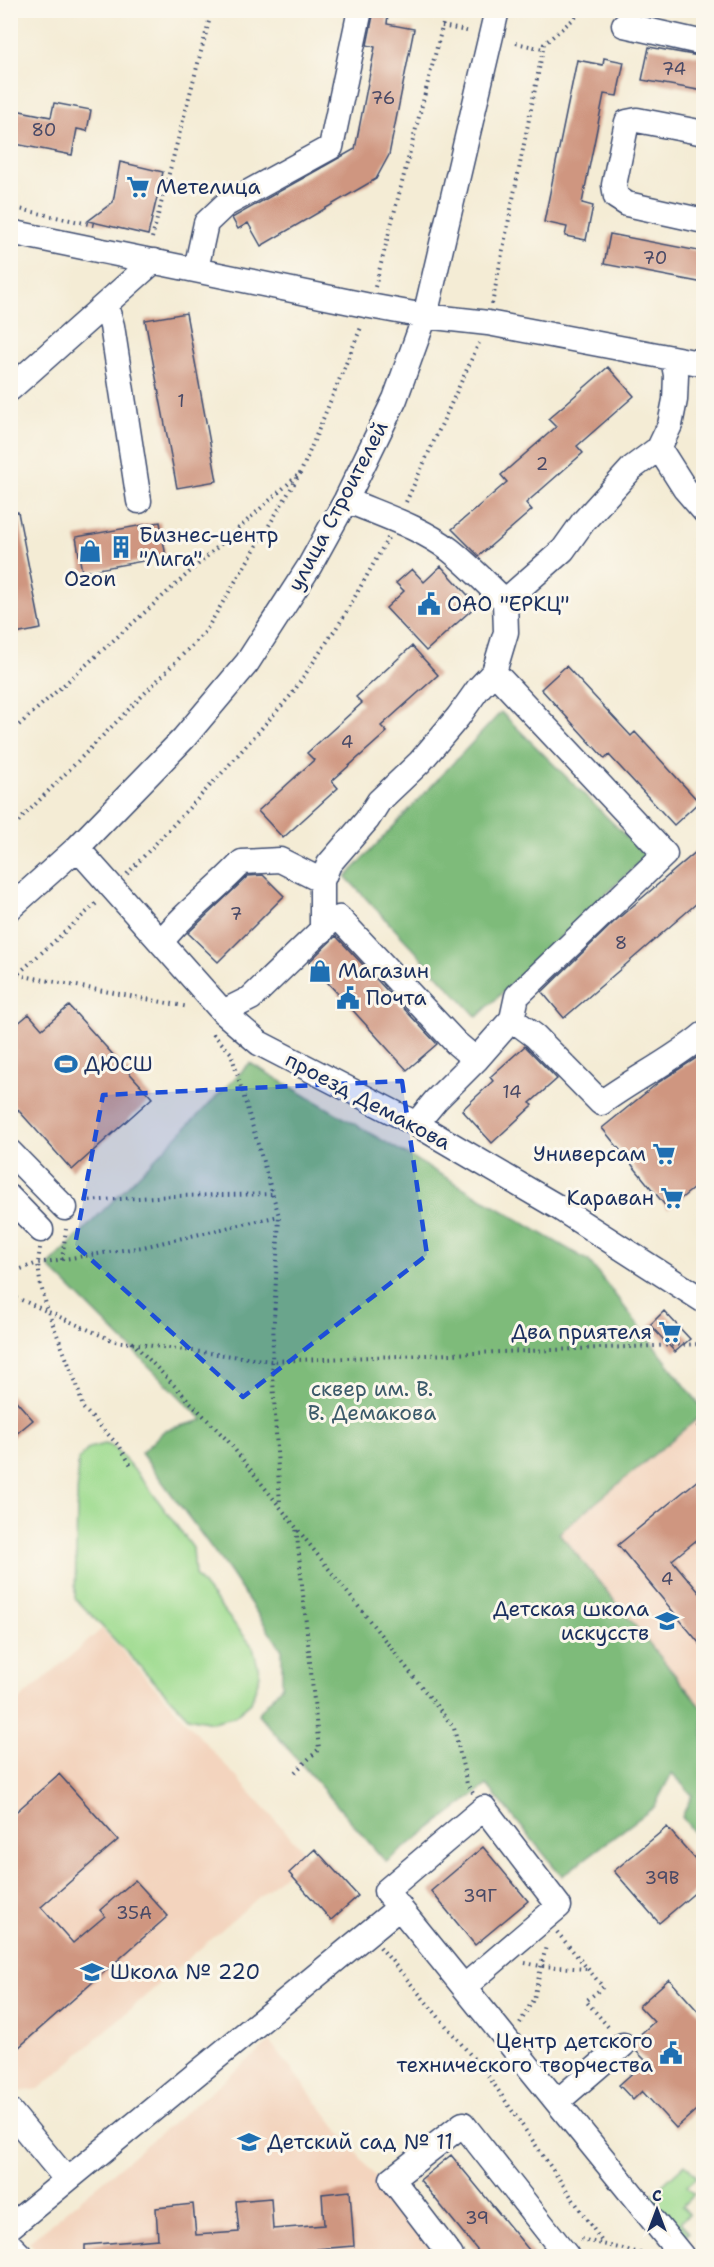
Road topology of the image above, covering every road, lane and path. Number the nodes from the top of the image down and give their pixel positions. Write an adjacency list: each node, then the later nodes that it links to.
1 (212, 10): 14 (path)
2 (360, 10): 15 (street)
3 (439, 10): 6 (path)
4 (497, 10): 18 (street, улица Строителей)
5 (624, 25): 9 (street)
6 (442, 26): 7 (path); 17 (path)
7 (473, 33)
8 (516, 43): 10 (path)
9 (704, 43)
10 (543, 49)
11 (704, 133): 12 (street)
12 (704, 220)
13 (10, 232): 14 (street)
14 (153, 249): 15 (street); 16 (street)
15 (196, 269): 17 (street)
16 (106, 306): 21 (street); 25 (street)
17 (370, 306): 18 (street); 23 (path)
18 (425, 316): 19 (street); 24 (street, улица Строителей)
19 (673, 359): 20 (street); 22 (street)
20 (704, 364)
21 (10, 389)
22 (658, 448): 26 (street); 27 (street)
23 (301, 472): 29 (path); 31 (path)
24 (346, 500): 27 (street); 33 (street, улица Строителей)
25 (139, 501)
26 (704, 512)
27 (505, 601): 28 (street)
28 (494, 672): 34 (street); 41 (street)
29 (10, 733)
30 (10, 816): 31 (path)
31 (20, 820): 32 (path)
32 (10, 830)
33 (77, 848): 35 (street, улица Строителей); 37 (street, проезд Демакова)
34 (322, 881): 36 (street); 37 (street)
35 (10, 908)
36 (322, 931): 40 (street); 44 (street)
37 (162, 940): 40 (street, проезд Демакова)
38 (17, 975): 39 (path)
39 (189, 1007)
40 (223, 1012): 45 (street, проезд Демакова)
41 (512, 1019): 42 (street); 44 (street)
42 (704, 1034)
43 (231, 1053): 47 (path)
44 (476, 1060): 45 (street)
45 (416, 1124): 55 (street, проезд Демакова)
46 (10, 1152): 49 (street)
47 (272, 1194): 49 (path); 50 (path)
48 (10, 1198): 51 (street)
49 (69, 1212): 52 (path)
50 (279, 1216): 52 (path); 60 (path)
51 (41, 1230): 53 (path)
52 (62, 1260): 53 (path)
53 (38, 1263): 54 (path); 57 (path)
54 (10, 1273)
55 (700, 1293)
56 (10, 1297): 57 (path)
57 (48, 1312): 58 (path); 63 (path)
58 (131, 1342): 60 (path); 64 (path)
59 (704, 1344): 60 (path)
60 (272, 1361): 64 (path)
61 (698, 1425): 62 (path)
62 (704, 1431)
63 (132, 1467)
64 (280, 1505): 65 (path)
65 (296, 1525): 66 (path); 67 (path)
66 (296, 1772)
67 (484, 1808): 68 (street); 69 (street)
68 (400, 1906): 70 (street); 74 (street)
69 (548, 1921): 71 (street); 72 (path); 73 (path)
70 (368, 1933): 79 (street); 82 (path)
71 (498, 1957): 72 (path); 74 (street)
72 (541, 1966): 73 (path); 75 (path)
73 (588, 1969): 76 (path)
74 (465, 1986): 75 (street)
75 (509, 2042): 77 (street)
76 (623, 2045): 77 (street)
77 (558, 2101): 89 (street)
78 (10, 2111): 79 (street)
79 (67, 2180): 80 (street)
80 (10, 2227)
81 (548, 2232): 82 (path); 86 (street); 87 (street)
82 (603, 2243): 84 (path)
83 (10, 2245): 85 (street)
84 (633, 2254): 88 (path)
85 (21, 2256)
86 (451, 2256)
87 (567, 2256)
88 (653, 2256)
89 (682, 2256)

